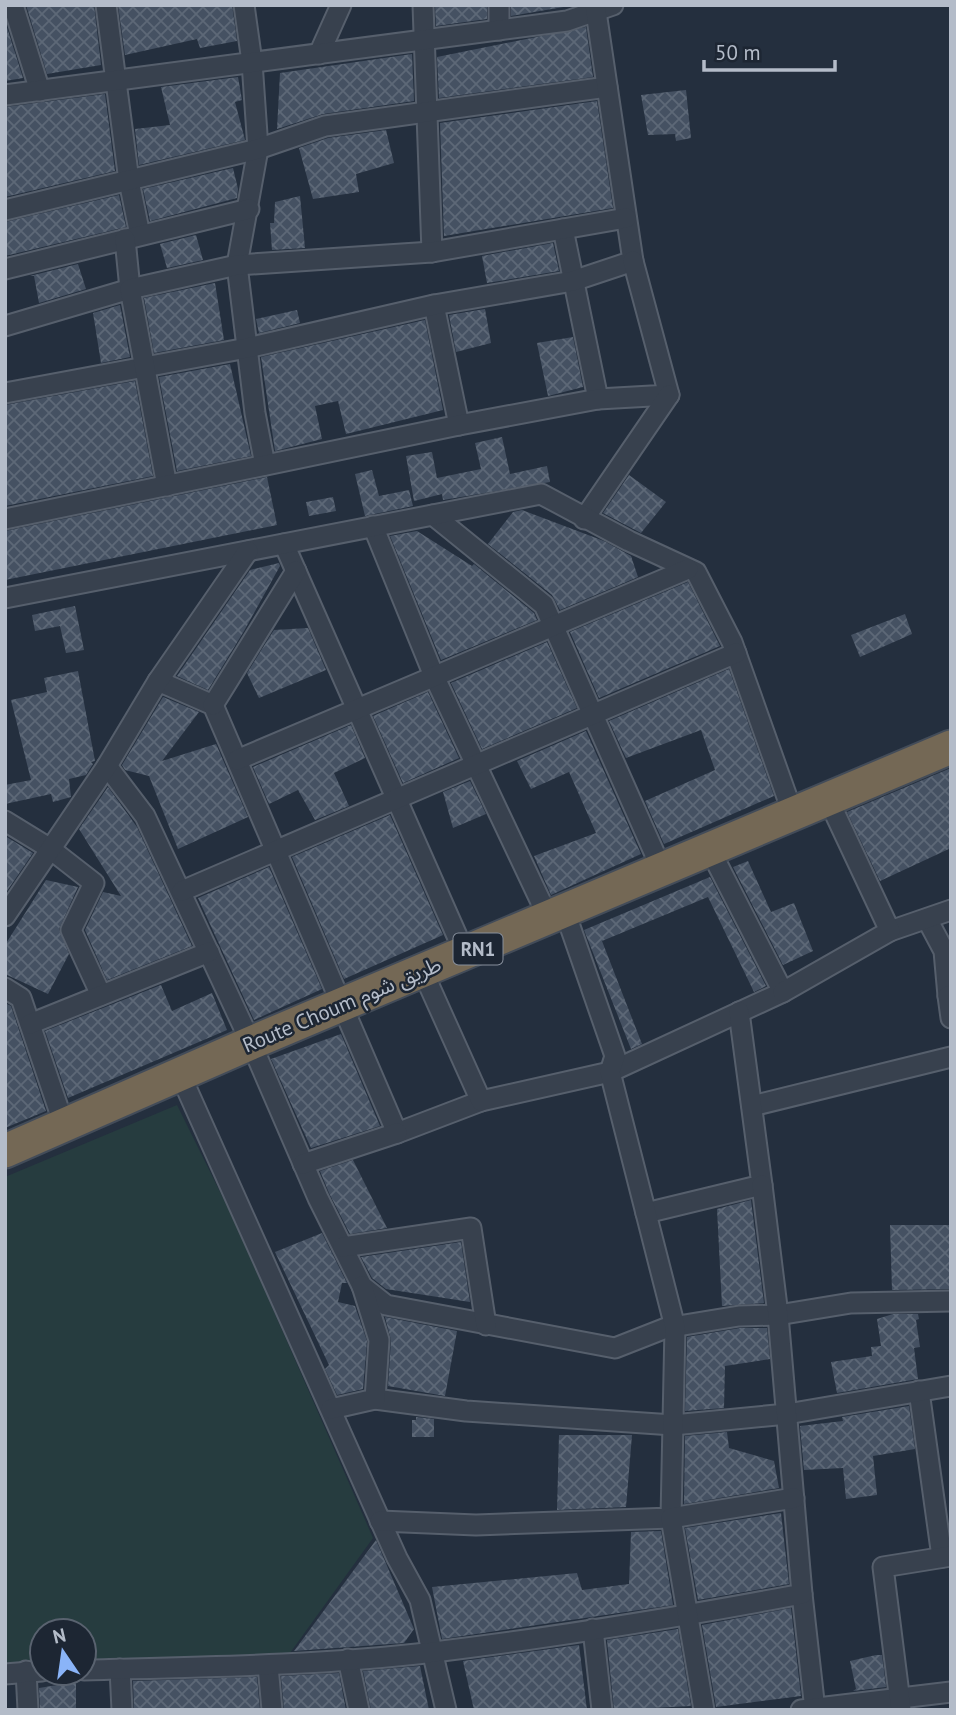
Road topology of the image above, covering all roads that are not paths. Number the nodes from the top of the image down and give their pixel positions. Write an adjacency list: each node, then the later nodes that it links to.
1 (13, 5): 14 (street)
2 (106, 5): 12 (street)
3 (244, 5): 11 (street)
4 (341, 5): 10 (street)
5 (424, 5): 9 (street)
6 (499, 5): 8 (street)
7 (601, 8): 8 (street); 13 (street)
8 (499, 30): 9 (street)
9 (427, 40): 10 (street); 16 (street)
10 (319, 54): 11 (street)
11 (252, 62): 12 (street); 17 (street)
12 (116, 80): 14 (street); 18 (street)
13 (607, 87): 16 (street); 21 (street)
14 (40, 90): 15 (street)
15 (5, 95)
16 (428, 111): 17 (street); 24 (street)
17 (258, 149): 18 (street); 20 (street)
18 (129, 181): 19 (street); 23 (street)
19 (5, 209)
20 (249, 209): 23 (street); 26 (street)
21 (626, 218): 22 (street); 25 (street)
22 (563, 229): 24 (street); 28 (street)
23 (132, 237): 27 (street); 29 (street)
24 (432, 252): 26 (street)
25 (633, 261): 28 (street); 35 (street)
26 (237, 265): 29 (street); 32 (street)
27 (5, 268)
28 (573, 281): 30 (street); 36 (street)
29 (130, 289): 31 (street); 33 (street)
30 (434, 304): 32 (street); 37 (street)
31 (5, 326)
32 (247, 348): 33 (street); 38 (street)
33 (143, 367): 34 (street); 39 (street)
34 (5, 393)
35 (668, 396): 36 (street); 42 (street)
36 (598, 399): 37 (street)
37 (459, 425): 38 (street)
38 (265, 465): 39 (street)
39 (167, 486): 41 (street)
40 (433, 515): 42 (street); 43 (street); 49 (street)
41 (5, 519)
42 (584, 519): 46 (street)
43 (373, 526): 44 (street); 51 (street)
44 (284, 544): 45 (street); 47 (street)
45 (248, 551): 48 (street); 52 (street)
46 (688, 569): 49 (street); 50 (street)
47 (296, 571): 53 (street); 54 (street)
48 (5, 598)
49 (553, 626): 51 (street); 55 (street)
50 (736, 653): 55 (street); 62 (street)
51 (434, 676): 54 (street); 58 (street)
52 (158, 681): 53 (street); 59 (street)
53 (214, 705): 57 (street)
54 (357, 709): 57 (street); 60 (street)
55 (592, 715): 58 (street); 67 (street)
56 (951, 747): 61 (highway, Route Choum طريق شوم / RN1)
57 (237, 760): 66 (street)
58 (475, 765): 60 (street); 71 (street)
59 (107, 766): 64 (street); 68 (street)
60 (396, 799): 66 (street); 75 (street)
61 (828, 799): 62 (highway, Route Choum طريق شوم / RN1); 73 (street)
62 (793, 814): 65 (highway, Route Choum طريق شوم / RN1)
63 (5, 821): 64 (street)
64 (49, 848): 70 (street); 79 (street)
65 (710, 850): 67 (highway, Route Choum طريق شوم / RN1); 78 (street)
66 (276, 851): 68 (street); 81 (street)
67 (662, 870): 71 (highway, Route Choum طريق شوم / RN1)
68 (182, 891): 74 (street)
69 (951, 910): 72 (street)
70 (5, 916)
71 (557, 916): 75 (highway, Route Choum طريق شوم / RN1); 87 (street)
72 (927, 919): 73 (street); 80 (street)
73 (890, 930): 78 (street)
74 (209, 952): 79 (street); 85 (street)
75 (465, 954): 76 (highway, Route Choum طريق شوم / RN1)
76 (423, 972): 81 (highway, Route Choum طريق شوم / RN1); 89 (street)
77 (5, 988): 84 (street)
78 (783, 992): 82 (street)
79 (101, 995): 84 (street)
80 (949, 995): 83 (street)
81 (341, 1006): 85 (highway, Route Choum طريق شوم / RN1); 92 (street)
82 (739, 1012): 87 (street); 90 (street)
83 (951, 1018)
84 (30, 1024): 91 (street)
85 (251, 1043): 88 (highway, Route Choum طريق شوم / RN1); 94 (street)
86 (951, 1057): 90 (street)
87 (610, 1072): 89 (street); 96 (street)
88 (180, 1074): 91 (highway, Route Choum طريق شوم / RN1); 106 (street)
89 (481, 1101): 92 (street)
90 (752, 1106): 95 (street)
91 (64, 1125): 93 (highway, Route Choum طريق شوم / RN1)
92 (397, 1133): 94 (street)
93 (5, 1151)
94 (303, 1164): 97 (street)
95 (762, 1185): 96 (street); 100 (street)
96 (646, 1213): 102 (street)
97 (342, 1247): 98 (street); 101 (street)
98 (362, 1286): 101 (street); 105 (street)
99 (951, 1301): 100 (street)
100 (778, 1315): 102 (street); 107 (street)
101 (486, 1325): 102 (street)
102 (675, 1327): 108 (street)
103 (951, 1386): 104 (street)
104 (919, 1391): 107 (street); 112 (street)
105 (375, 1399): 106 (street); 108 (street)
106 (331, 1409): 111 (street)
107 (787, 1414): 108 (street); 109 (street)
108 (673, 1425): 110 (street)
109 (794, 1498): 110 (street); 113 (street)
110 (671, 1518): 111 (street); 114 (street)
111 (380, 1521): 116 (street)
112 (946, 1557): 125 (street)
113 (802, 1594): 114 (street); 126 (street)
114 (688, 1615): 115 (street); 133 (street)
115 (593, 1629): 116 (street); 132 (street)
116 (433, 1652): 117 (street); 131 (street)
117 (348, 1659): 118 (street); 130 (street)
118 (268, 1666): 119 (street); 129 (street)
119 (120, 1669): 120 (street); 128 (street)
120 (98, 1670)
121 (28, 1672): 122 (street)
122 (5, 1674)
123 (32, 1687): 127 (street)
124 (951, 1692): 125 (street)
125 (900, 1703): 126 (street)
126 (811, 1709)
127 (28, 1710)
128 (121, 1710)
129 (272, 1710)
130 (359, 1710)
131 (446, 1710)
132 (602, 1710)
133 (704, 1710)

